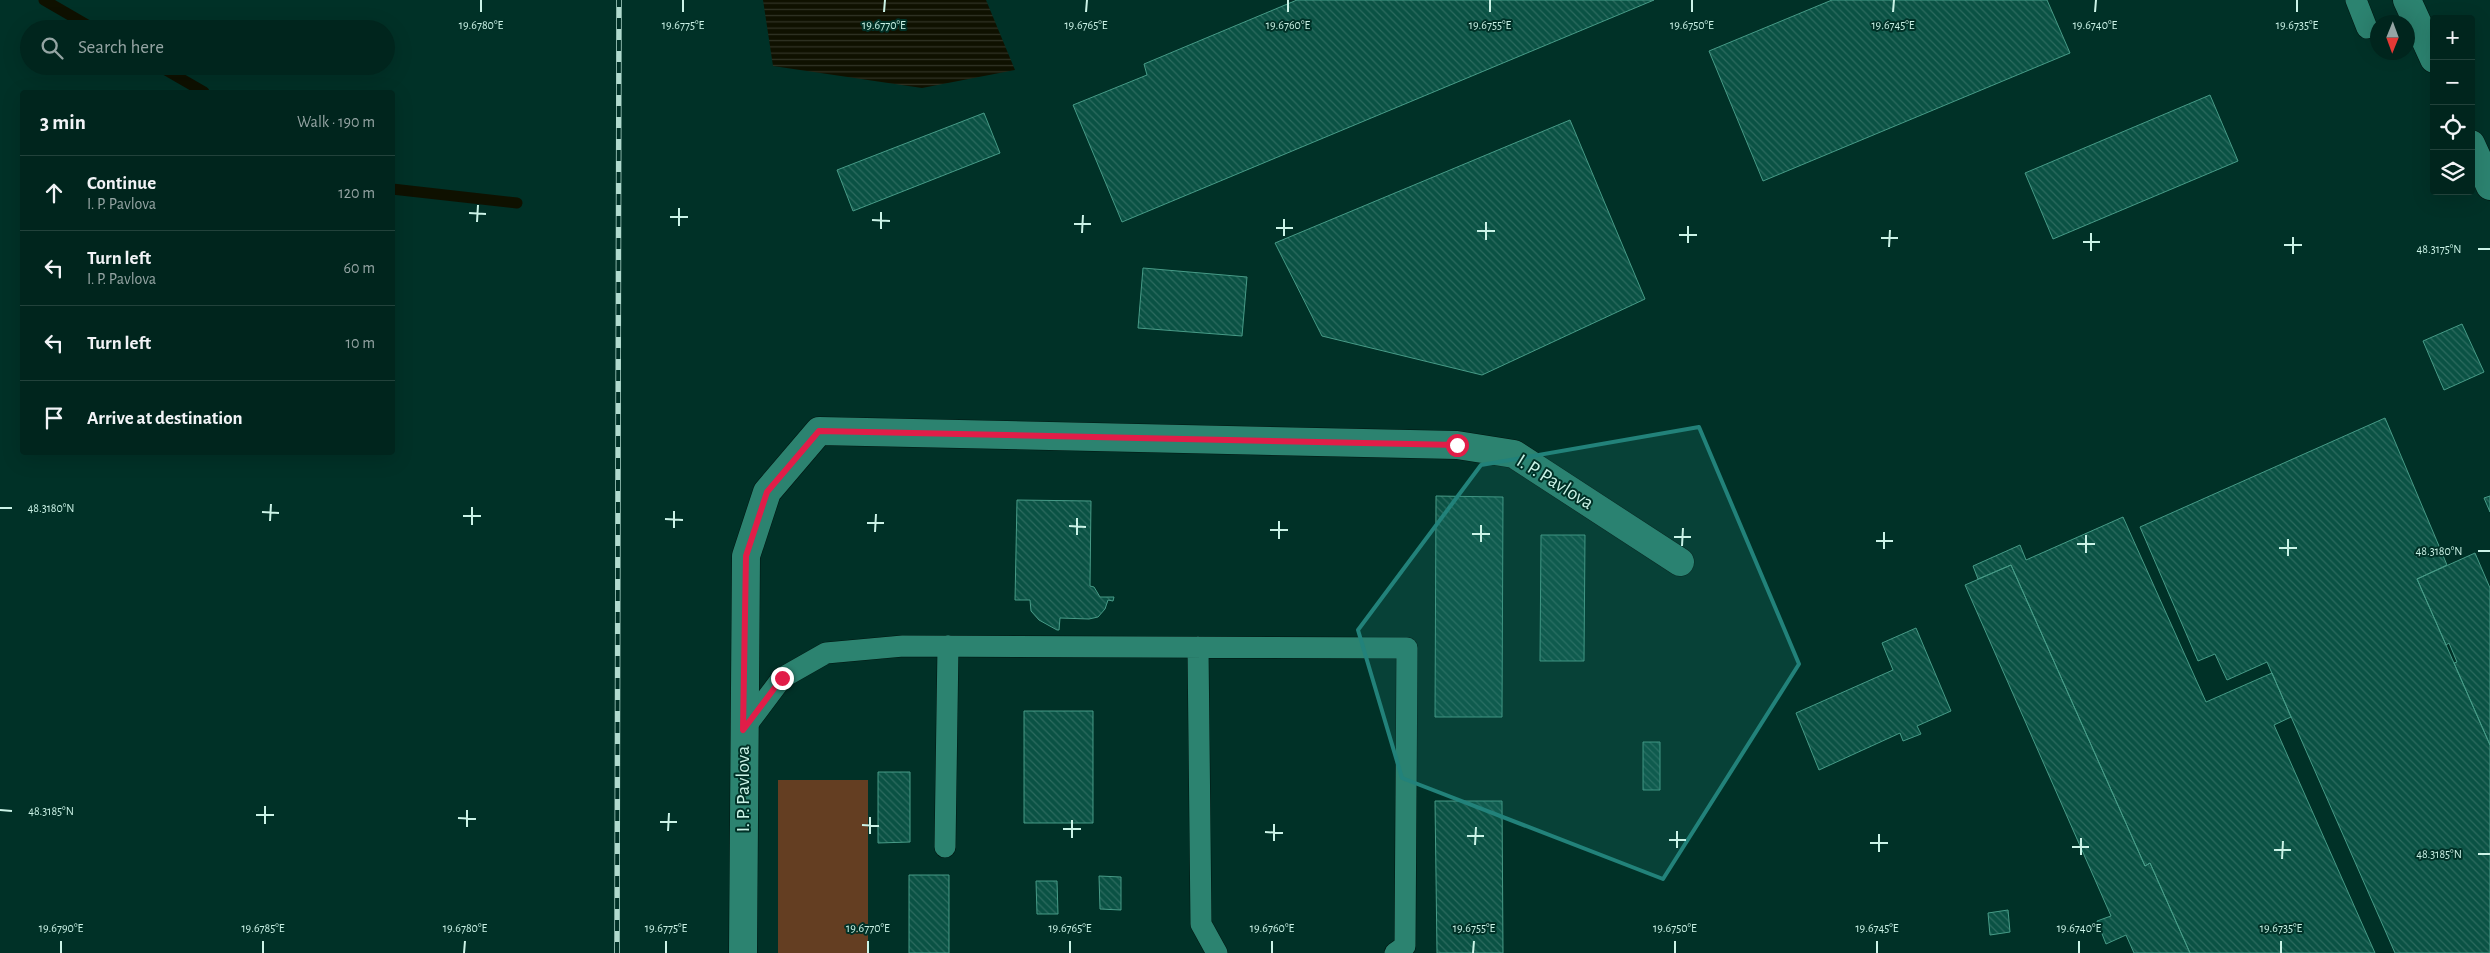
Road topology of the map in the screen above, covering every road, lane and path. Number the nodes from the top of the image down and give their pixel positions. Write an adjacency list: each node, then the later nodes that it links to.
1 (2356, 0): 3 (lane)
2 (2408, 0): 4 (street)
3 (2367, 28)
4 (2430, 50)
5 (2474, 150): 6 (street)
6 (2490, 186)
7 (1680, 562): 10 (street, I. P. Pavlova)
8 (948, 646): 9 (lane); 10 (lane); 11 (lane)
9 (1198, 647): 13 (lane); 14 (lane)
10 (743, 730): 12 (street, I. P. Pavlova)
11 (945, 848)
12 (742, 953)
13 (1217, 953)
14 (1395, 953)

